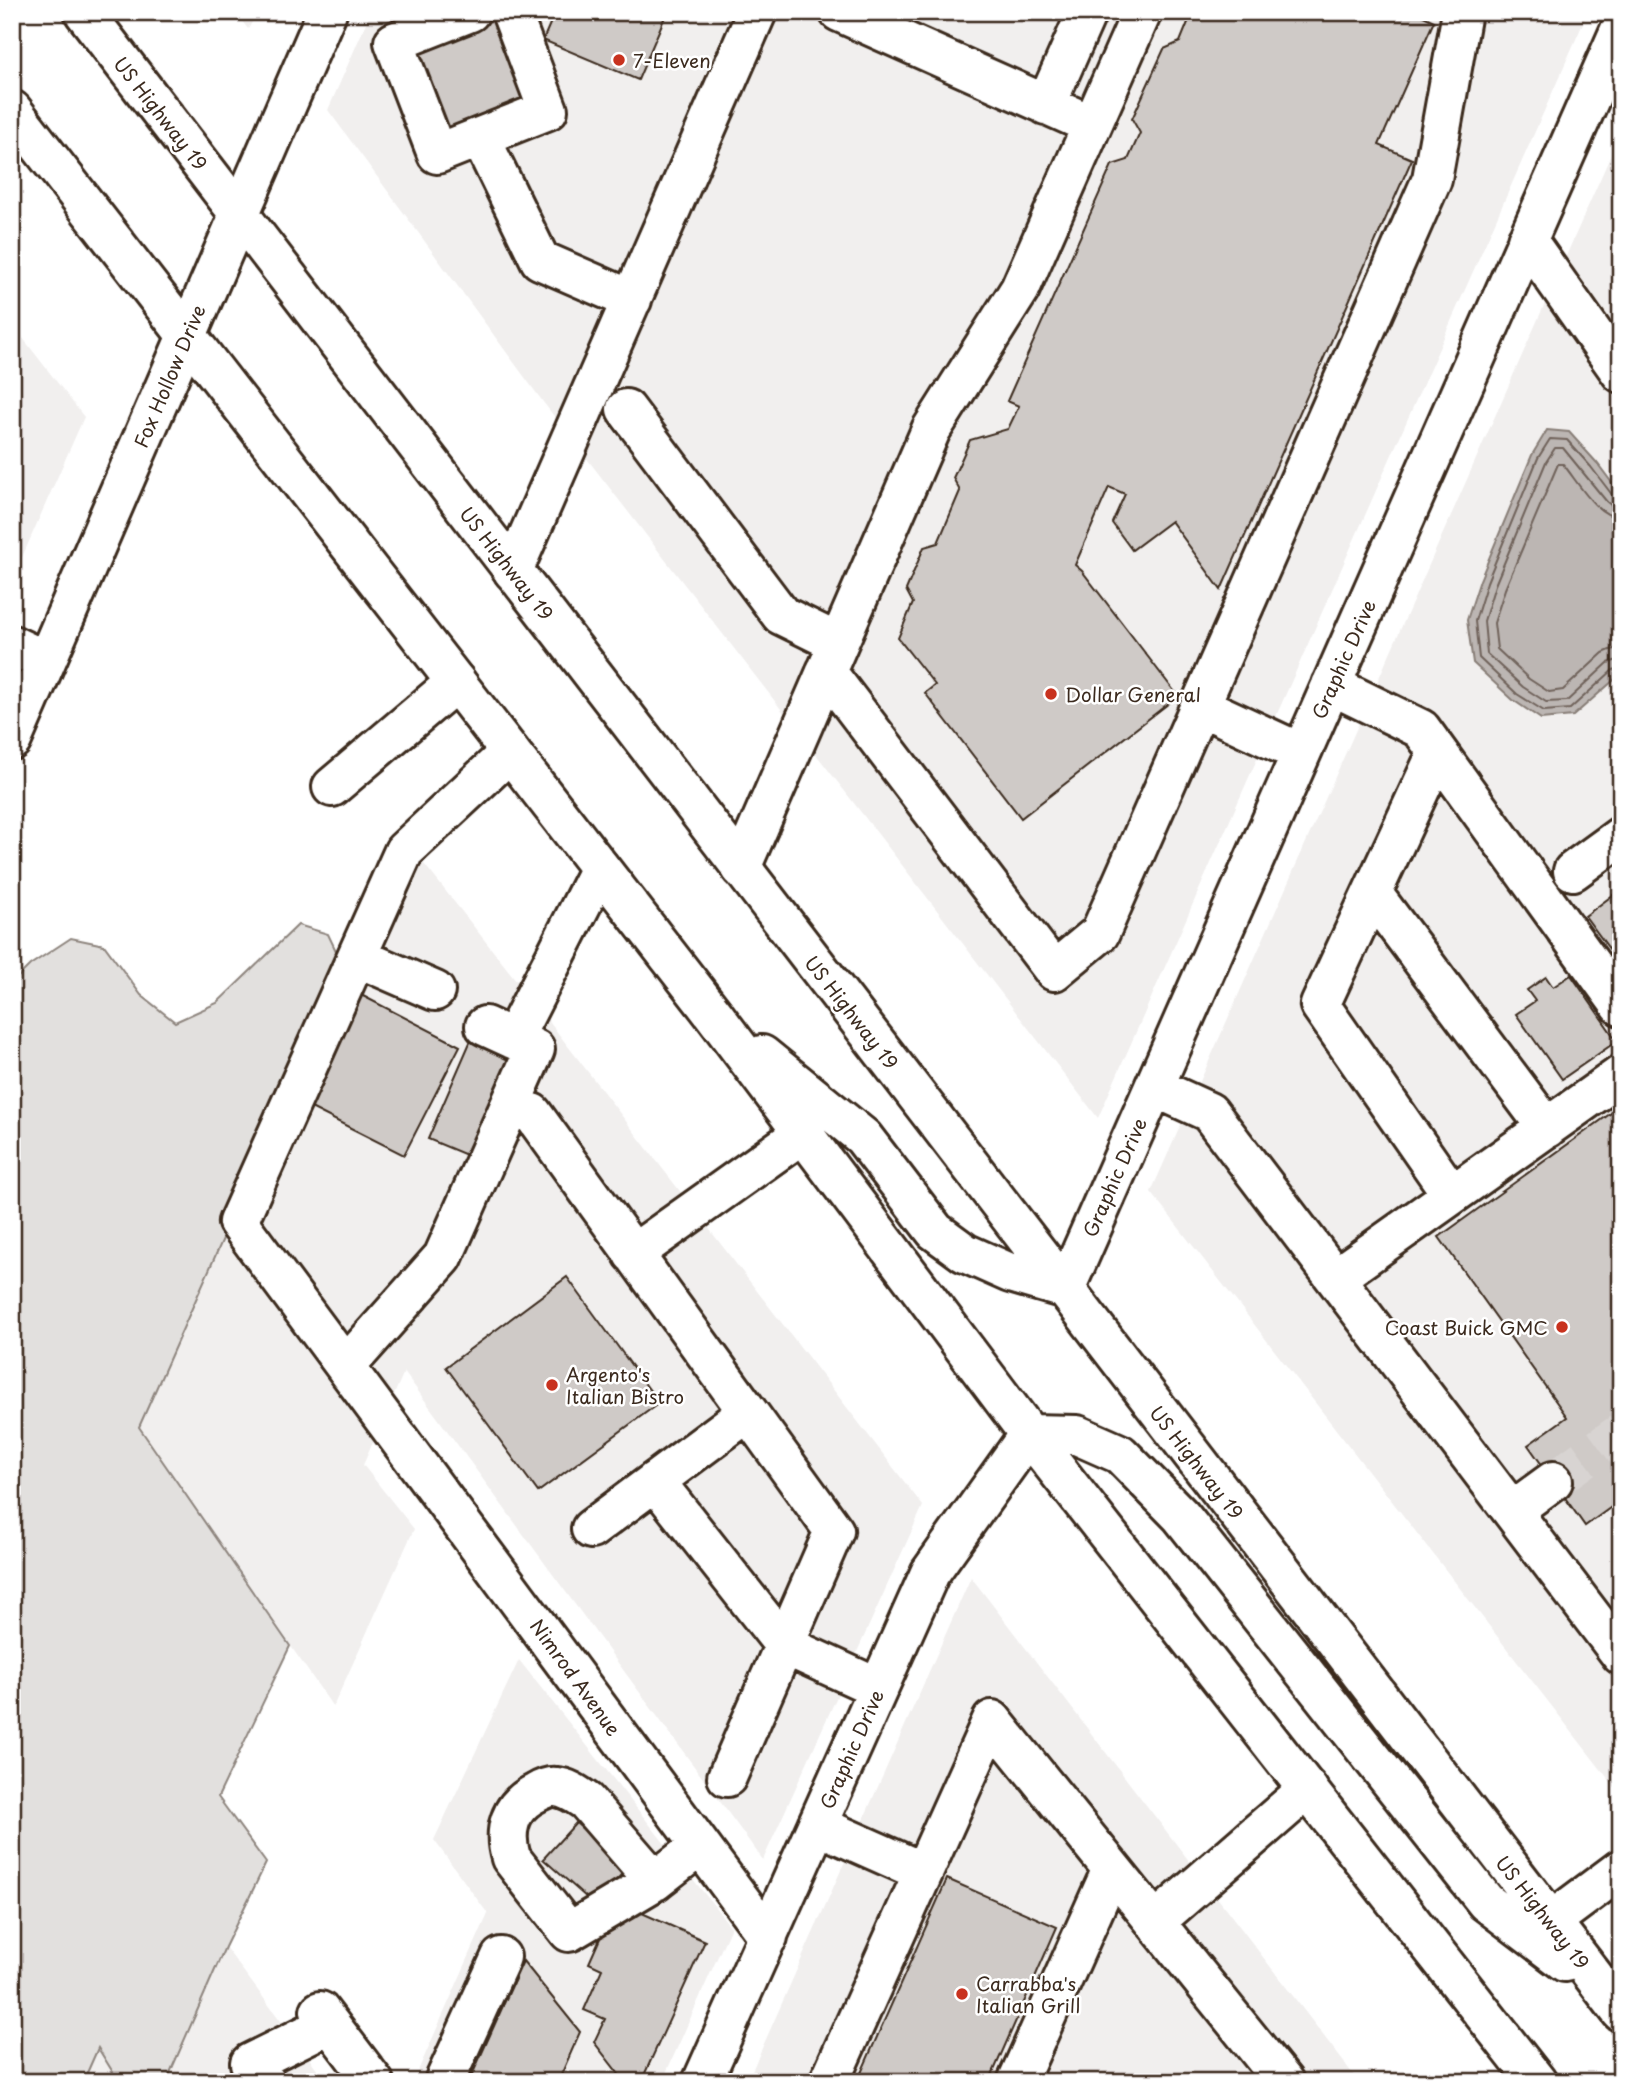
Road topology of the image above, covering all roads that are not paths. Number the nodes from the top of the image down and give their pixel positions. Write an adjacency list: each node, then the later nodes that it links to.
1 (83, 12): 16 (main road, US Highway 19)
2 (327, 12): 16 (main road, Fox Hollow Drive)
3 (511, 12): 15 (main road)
4 (757, 12): 18 (main road)
5 (839, 12): 12 (main road)
6 (1087, 12): 12 (main road)
7 (1142, 12): 14 (main road)
8 (1462, 12): 27 (main road)
9 (459, 15): 15 (main road)
10 (1621, 28): 11 (main road, Graphic Drive)
11 (1612, 80): 17 (main road, Graphic Drive)
12 (1046, 105): 14 (main road)
13 (12, 110): 19 (main road)
14 (1092, 125): 24 (main road)
15 (480, 137): 18 (main road)
16 (239, 214): 19 (main road, Fox Hollow Drive); 22 (main road, US Highway 19)
17 (1527, 240): 20 (main road); 26 (main road, Graphic Drive)
18 (632, 300): 22 (main road)
19 (186, 335): 23 (main road, Fox Hollow Drive); 25 (main road)
20 (1621, 373)
21 (626, 409): 24 (main road)
22 (513, 570): 35 (main road, US Highway 19)
23 (29, 653): 28 (main road, Fox Hollow Drive)
24 (832, 657): 27 (main road); 35 (main road)
25 (456, 682): 29 (main road); 32 (main road)
26 (1331, 685): 30 (main road, Graphic Drive); 31 (main road)
27 (1200, 706): 30 (main road)
28 (12, 740)
29 (510, 752): 34 (main road); 38 (main road)
30 (1301, 753): 43 (main road, Graphic Drive)
31 (1437, 753): 37 (main road); 40 (main road)
32 (332, 787)
33 (1621, 836): 36 (main road)
34 (600, 868): 41 (main road); 51 (main road)
35 (741, 868): 50 (main road, US Highway 19)
36 (1573, 871)
37 (1371, 893): 45 (main road); 47 (main road)
38 (357, 957): 39 (main road); 51 (main road, Nimrod Avenue)
39 (435, 992)
40 (1621, 1006)
41 (715, 1016): 46 (main road); 50 (main road)
42 (1621, 1075): 45 (main road)
43 (1154, 1087): 49 (main road); 50 (main road, Graphic Drive)
44 (532, 1113): 48 (main road)
45 (1547, 1128): 47 (main road)
46 (803, 1133): 48 (main road); 53 (main road)
47 (1452, 1195): 49 (main road)
48 (633, 1254): 52 (main road)
49 (1335, 1278): 56 (main road)
50 (1065, 1289): 70 (main road, US Highway 19)
51 (346, 1366): 64 (main road, Nimrod Avenue)
52 (748, 1412): 55 (main road); 58 (main road)
53 (1029, 1434): 60 (main road, Graphic Drive); 62 (main road); 73 (main road)
54 (1553, 1480): 56 (main road)
55 (655, 1481): 57 (main road); 58 (main road)
56 (1512, 1511): 59 (main road)
57 (590, 1529)
58 (784, 1645): 60 (main road); 61 (main road)
59 (1621, 1655)
60 (878, 1688): 63 (main road, Graphic Drive)
61 (727, 1777)
62 (1308, 1789): 69 (main road); 81 (main road)
63 (817, 1825): 67 (main road); 71 (main road, Graphic Drive)
64 (700, 1846): 68 (main road); 71 (main road, Nimrod Avenue)
65 (1112, 1869): 67 (main road); 69 (main road); 79 (main road)
66 (1621, 1869): 70 (main road)
67 (923, 1872): 78 (main road)
68 (655, 1881)
69 (1155, 1922): 80 (main road)
70 (1550, 1922): 73 (main road, US Highway 19)
71 (768, 1937): 77 (main road, Graphic Drive)
72 (501, 1957): 76 (main road)
73 (1613, 2003)
74 (266, 2082): 75 (main road)
75 (374, 2082)
76 (444, 2082)
77 (702, 2082)
78 (828, 2082)
79 (1017, 2082)
80 (1284, 2082)
81 (1537, 2082)

